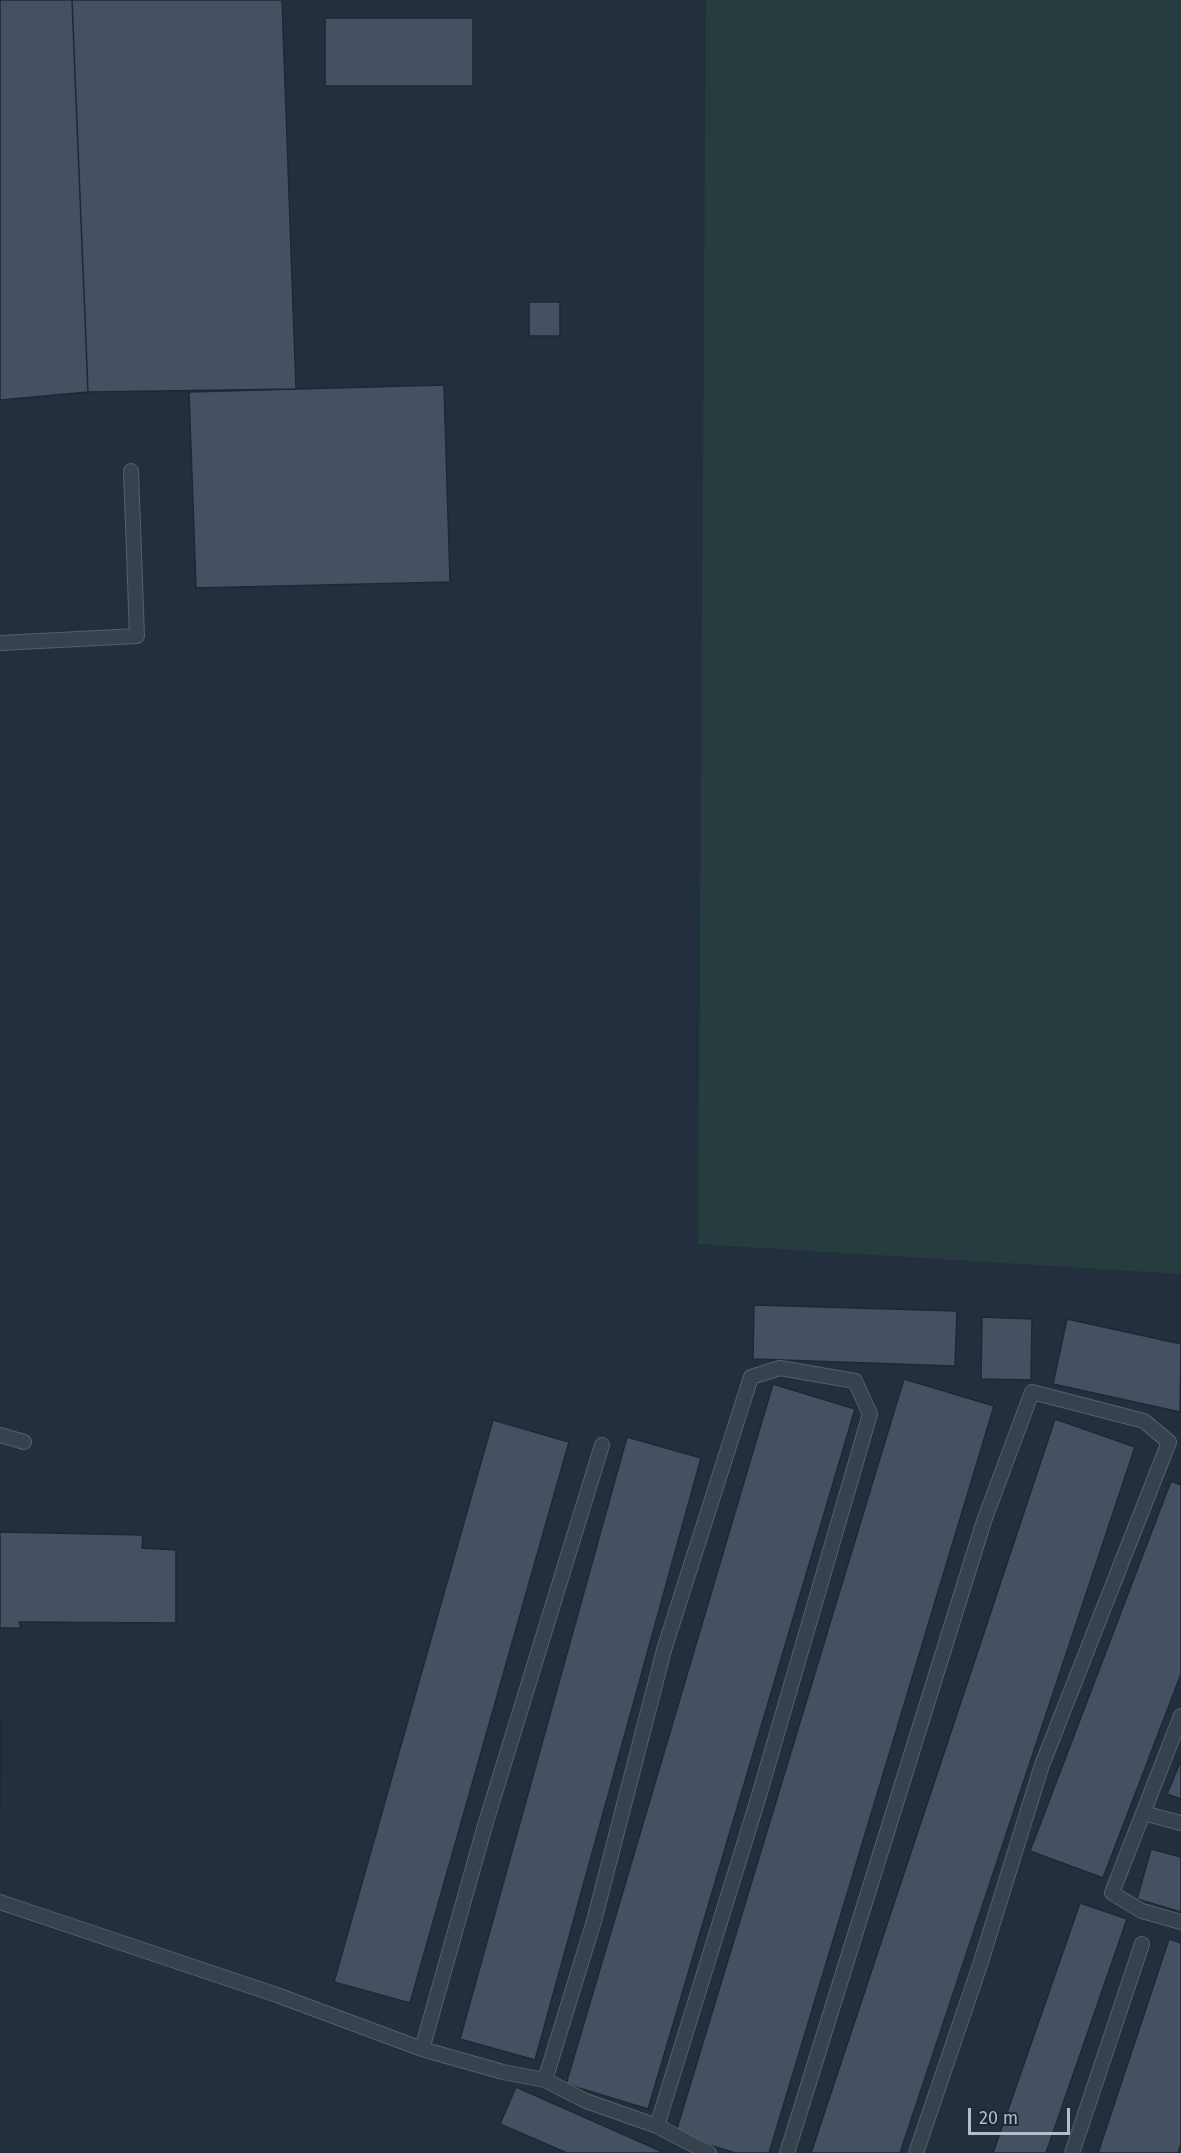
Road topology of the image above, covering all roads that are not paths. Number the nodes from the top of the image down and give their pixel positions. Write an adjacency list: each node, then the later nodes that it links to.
1 (130, 471): 2 (lane)
2 (0, 643)
3 (0, 1435): 4 (lane)
4 (24, 1442)
5 (602, 1445): 12 (lane)
6 (1181, 1716): 7 (lane)
7 (1143, 1813): 8 (lane); 10 (lane)
8 (1181, 1823)
9 (0, 1902): 12 (lane)
10 (1181, 1922)
11 (1142, 1944): 18 (lane)
12 (422, 2049): 13 (lane)
13 (544, 2080): 14 (lane); 14 (lane)
14 (657, 2126): 15 (lane)
15 (709, 2153)
16 (787, 2153): 17 (lane)
17 (916, 2153)
18 (1072, 2153)

